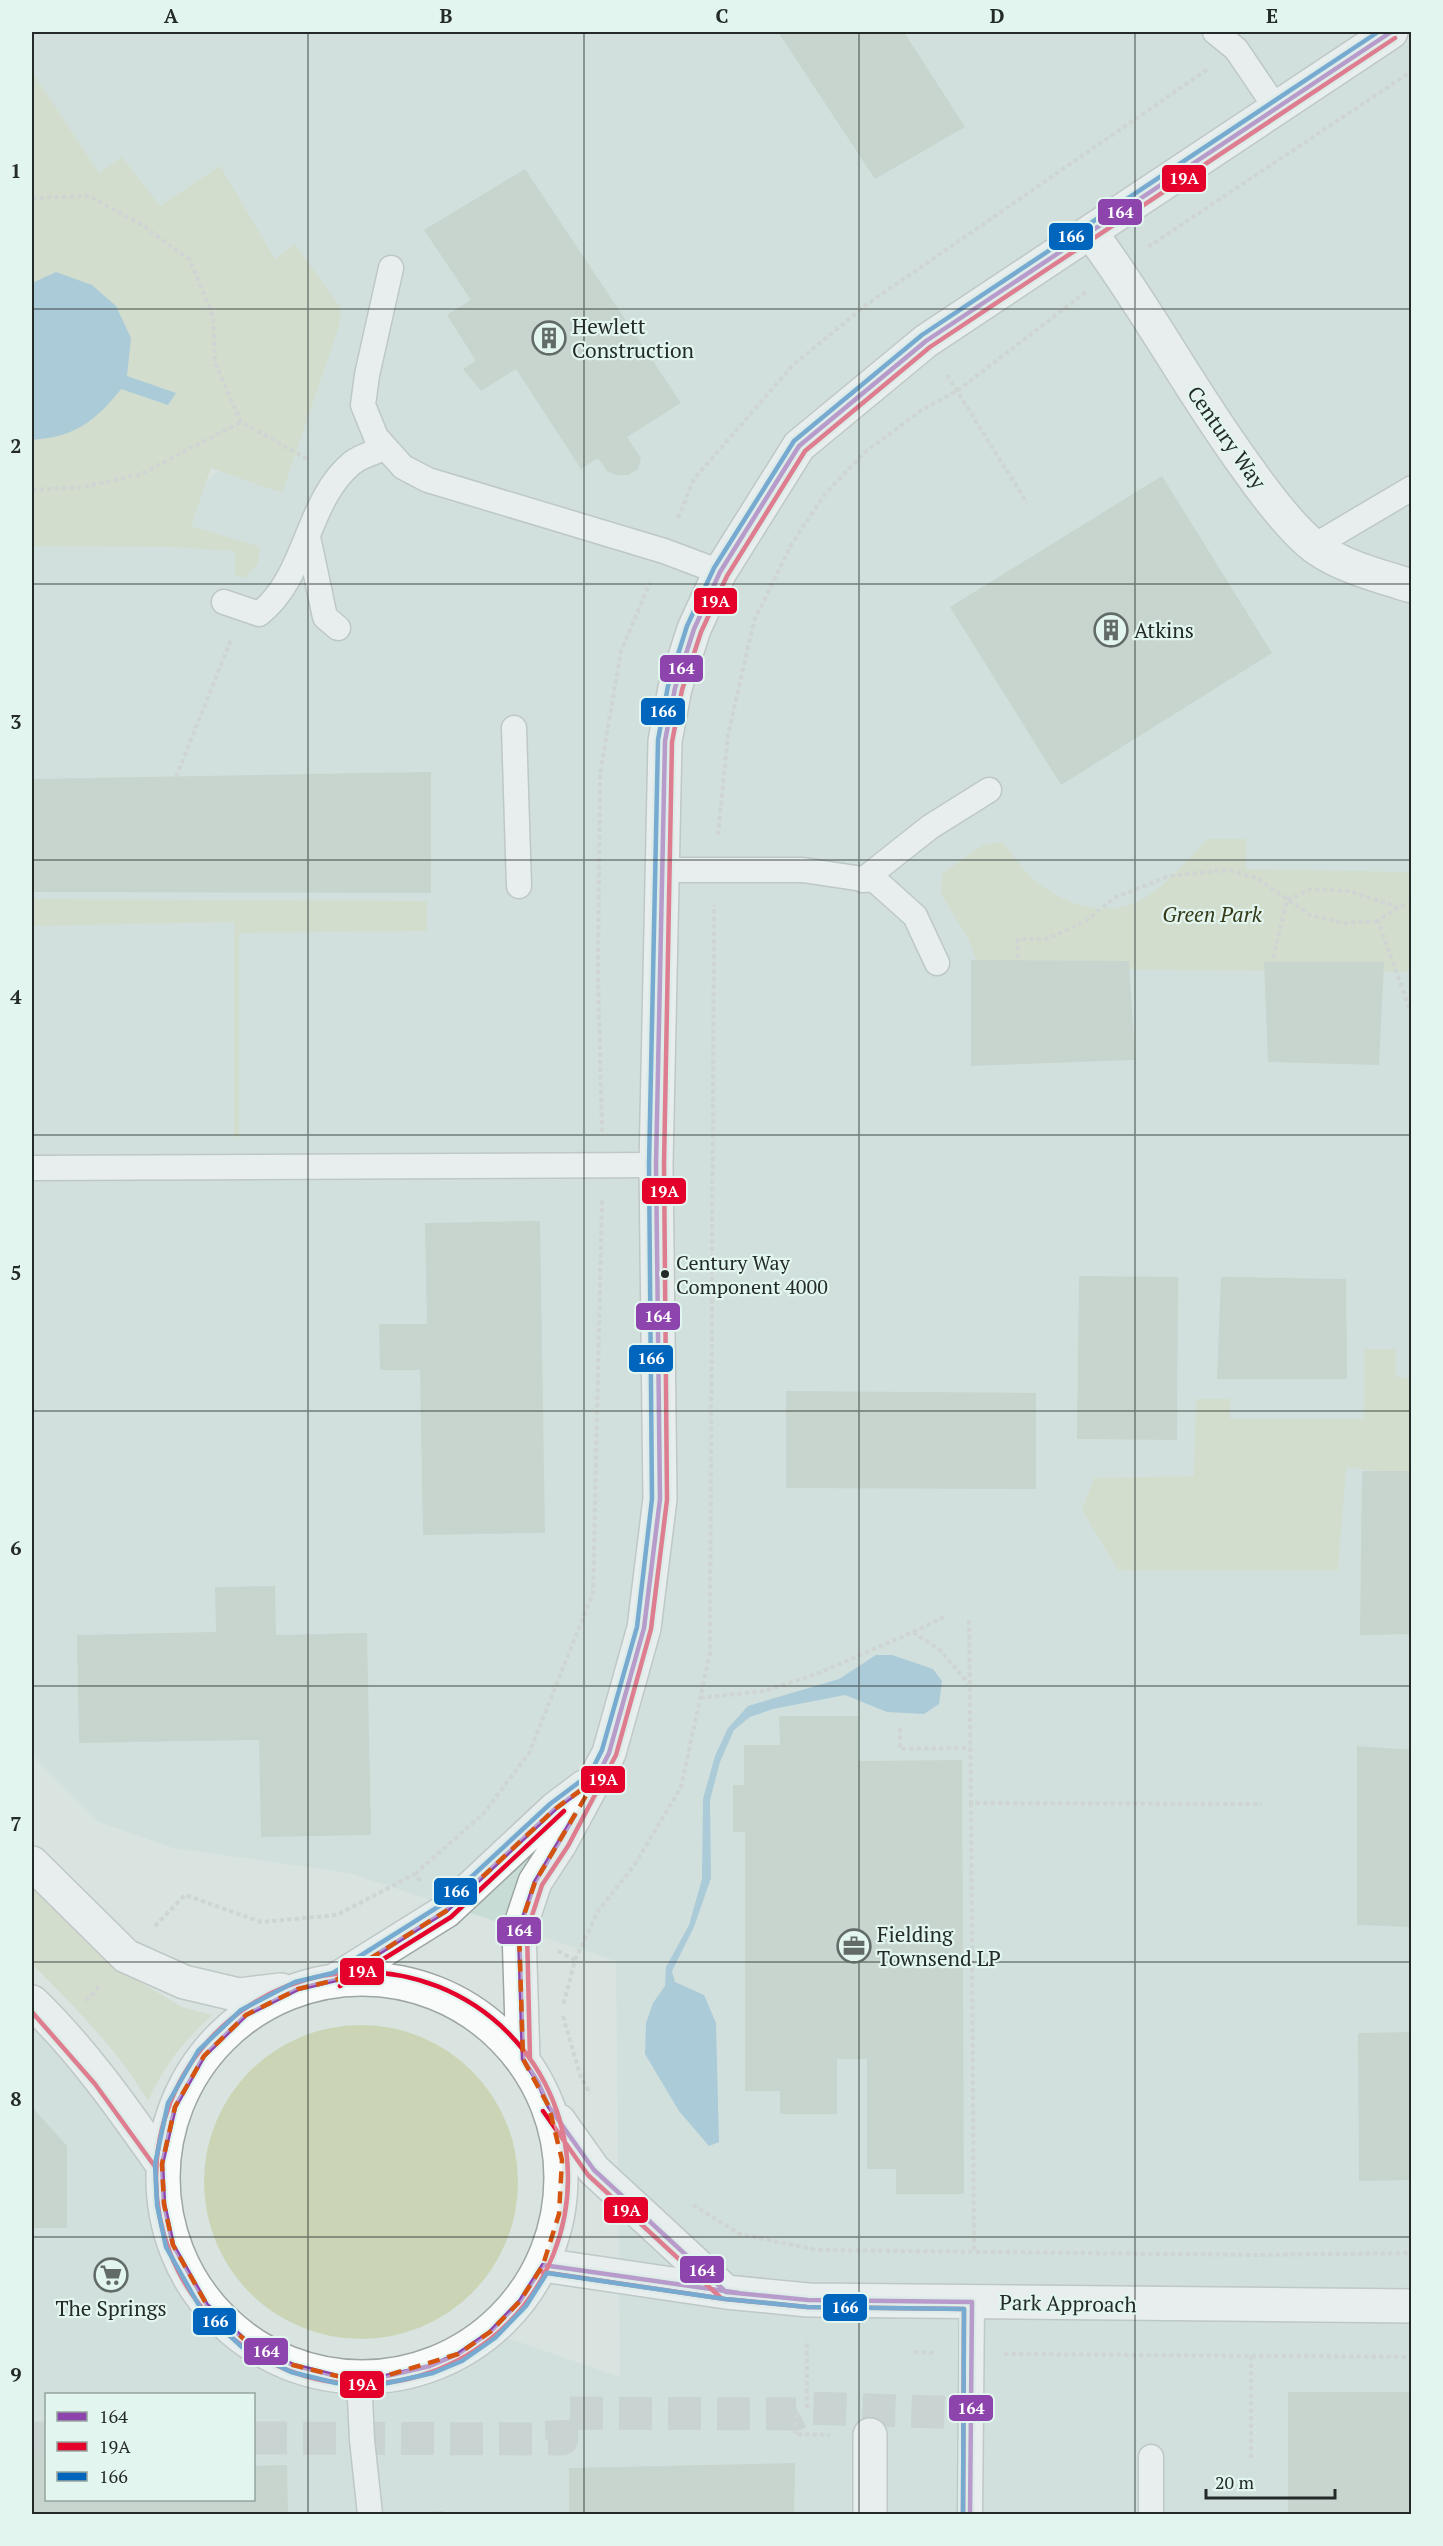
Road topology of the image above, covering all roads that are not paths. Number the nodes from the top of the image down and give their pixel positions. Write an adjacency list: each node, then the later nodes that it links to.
1 (1215, 32): 3 (lane)
2 (1390, 32): 3 (street)
3 (1276, 108): 4 (street)
4 (1091, 232): 9 (street, Century Way); 10 (street)
5 (390, 268): 6 (lane)
6 (385, 448): 8 (lane); 10 (lane)
7 (1412, 488): 9 (lane)
8 (308, 537): 12 (lane); 13 (lane)
9 (1314, 546): 11 (street, Century Way)
10 (720, 572): 16 (street)
11 (1412, 586)
12 (234, 605)
13 (338, 628)
14 (514, 728): 18 (lane)
15 (989, 790): 17 (lane)
16 (663, 870): 17 (lane); 20 (street)
17 (863, 880): 19 (lane)
18 (519, 886)
19 (937, 963)
20 (656, 1165): 21 (lane); 22 (street)
21 (32, 1168)
22 (596, 1779): 24 (street); 27 (street)
23 (32, 1863): 25 (street)
24 (336, 1980): 25 (street); 27 (street)
25 (298, 1989): 29 (street)
26 (32, 2002): 29 (street)
27 (523, 2059): 28 (street)
28 (549, 2107): 30 (street); 31 (street)
29 (162, 2164): 34 (street)
30 (543, 2265): 31 (street, Park Approach); 34 (street)
31 (726, 2292): 32 (street, Park Approach)
32 (972, 2302): 33 (street, Park Approach); 39 (lane)
33 (1412, 2306)
34 (359, 2377): 37 (lane)
35 (870, 2435): 38 (street)
36 (1151, 2457): 40 (lane)
37 (370, 2514)
38 (870, 2514)
39 (970, 2514)
40 (1151, 2514)

